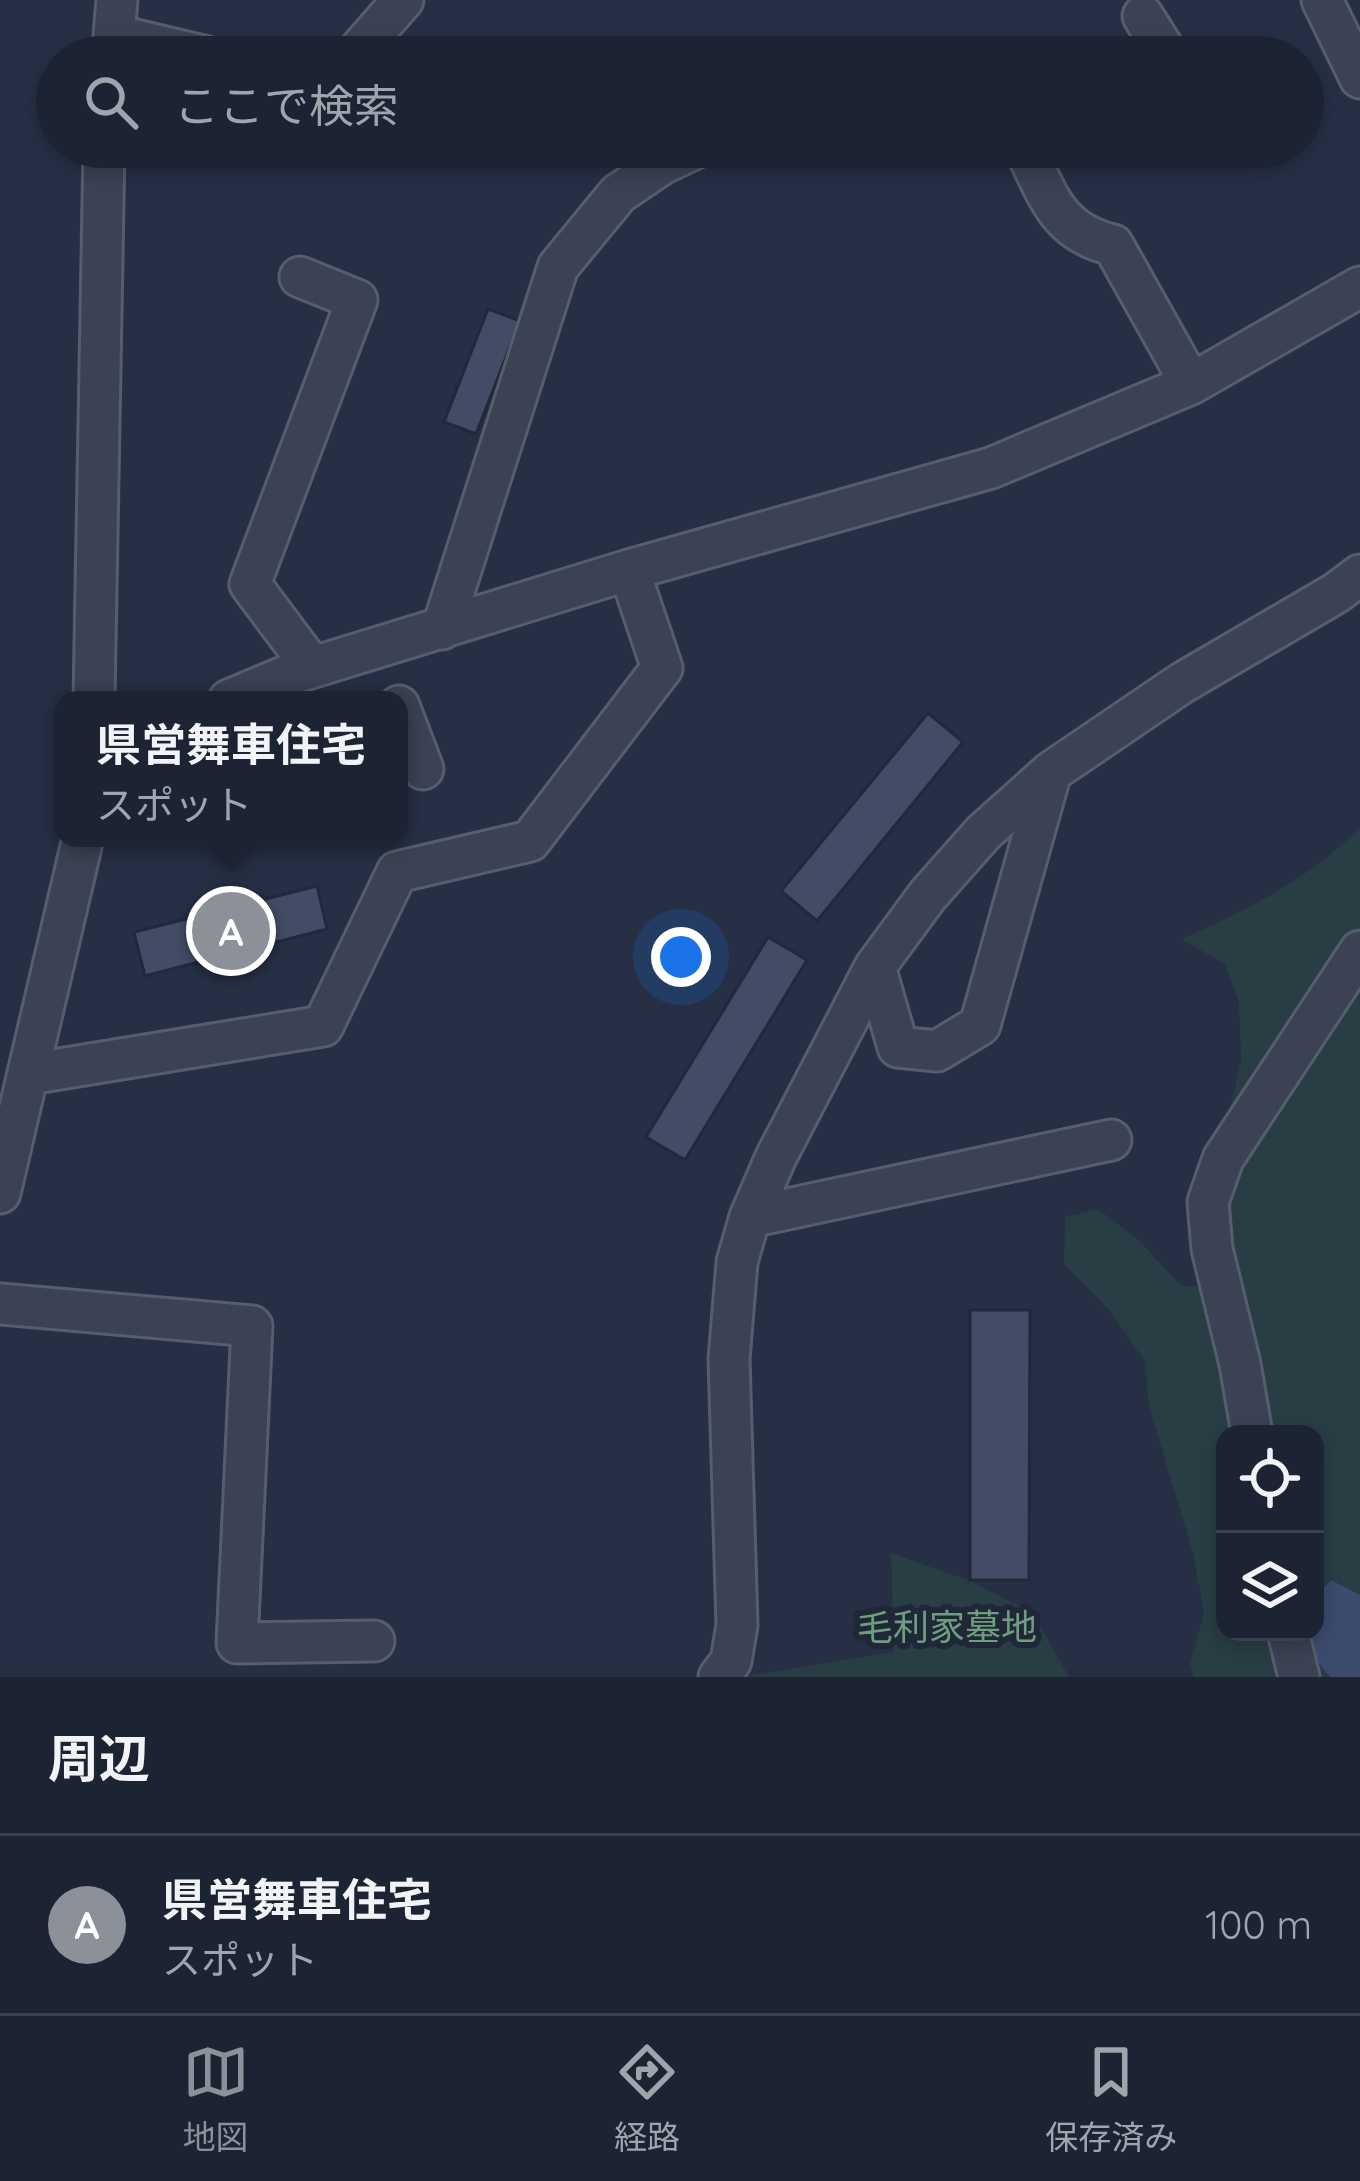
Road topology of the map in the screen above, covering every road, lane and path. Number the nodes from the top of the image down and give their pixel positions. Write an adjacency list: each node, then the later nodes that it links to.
1 (85, 0): 5 (street)
2 (404, 0): 6 (street)
3 (1322, 0): 8 (street)
4 (1143, 16): 7 (street)
5 (114, 30)
6 (372, 36)
7 (1156, 36)
8 (1360, 78)
9 (104, 168): 20 (street)
10 (656, 168): 17 (street)
11 (1035, 168): 14 (street)
12 (300, 277): 19 (street)
13 (1360, 286): 14 (street)
14 (1191, 384): 15 (street)
15 (629, 570): 17 (street); 29 (street)
16 (1360, 575): 25 (street)
17 (442, 628): 18 (street)
18 (377, 648): 19 (street); 22 (street)
19 (312, 667): 21 (street)
20 (94, 691)
21 (252, 691)
22 (393, 691)
23 (408, 730): 24 (street)
24 (422, 769)
25 (1052, 772): 28 (street); 28 (street)
26 (81, 847): 29 (street)
27 (1360, 951): 34 (street)
28 (875, 967): 32 (street)
29 (29, 1074): 31 (street)
30 (1111, 1140): 32 (street)
31 (0, 1193)
32 (750, 1217): 37 (street)
33 (0, 1304): 35 (street)
34 (1250, 1425)
35 (374, 1641)
36 (1290, 1641): 38 (street)
37 (719, 1677)
38 (1299, 1677)

